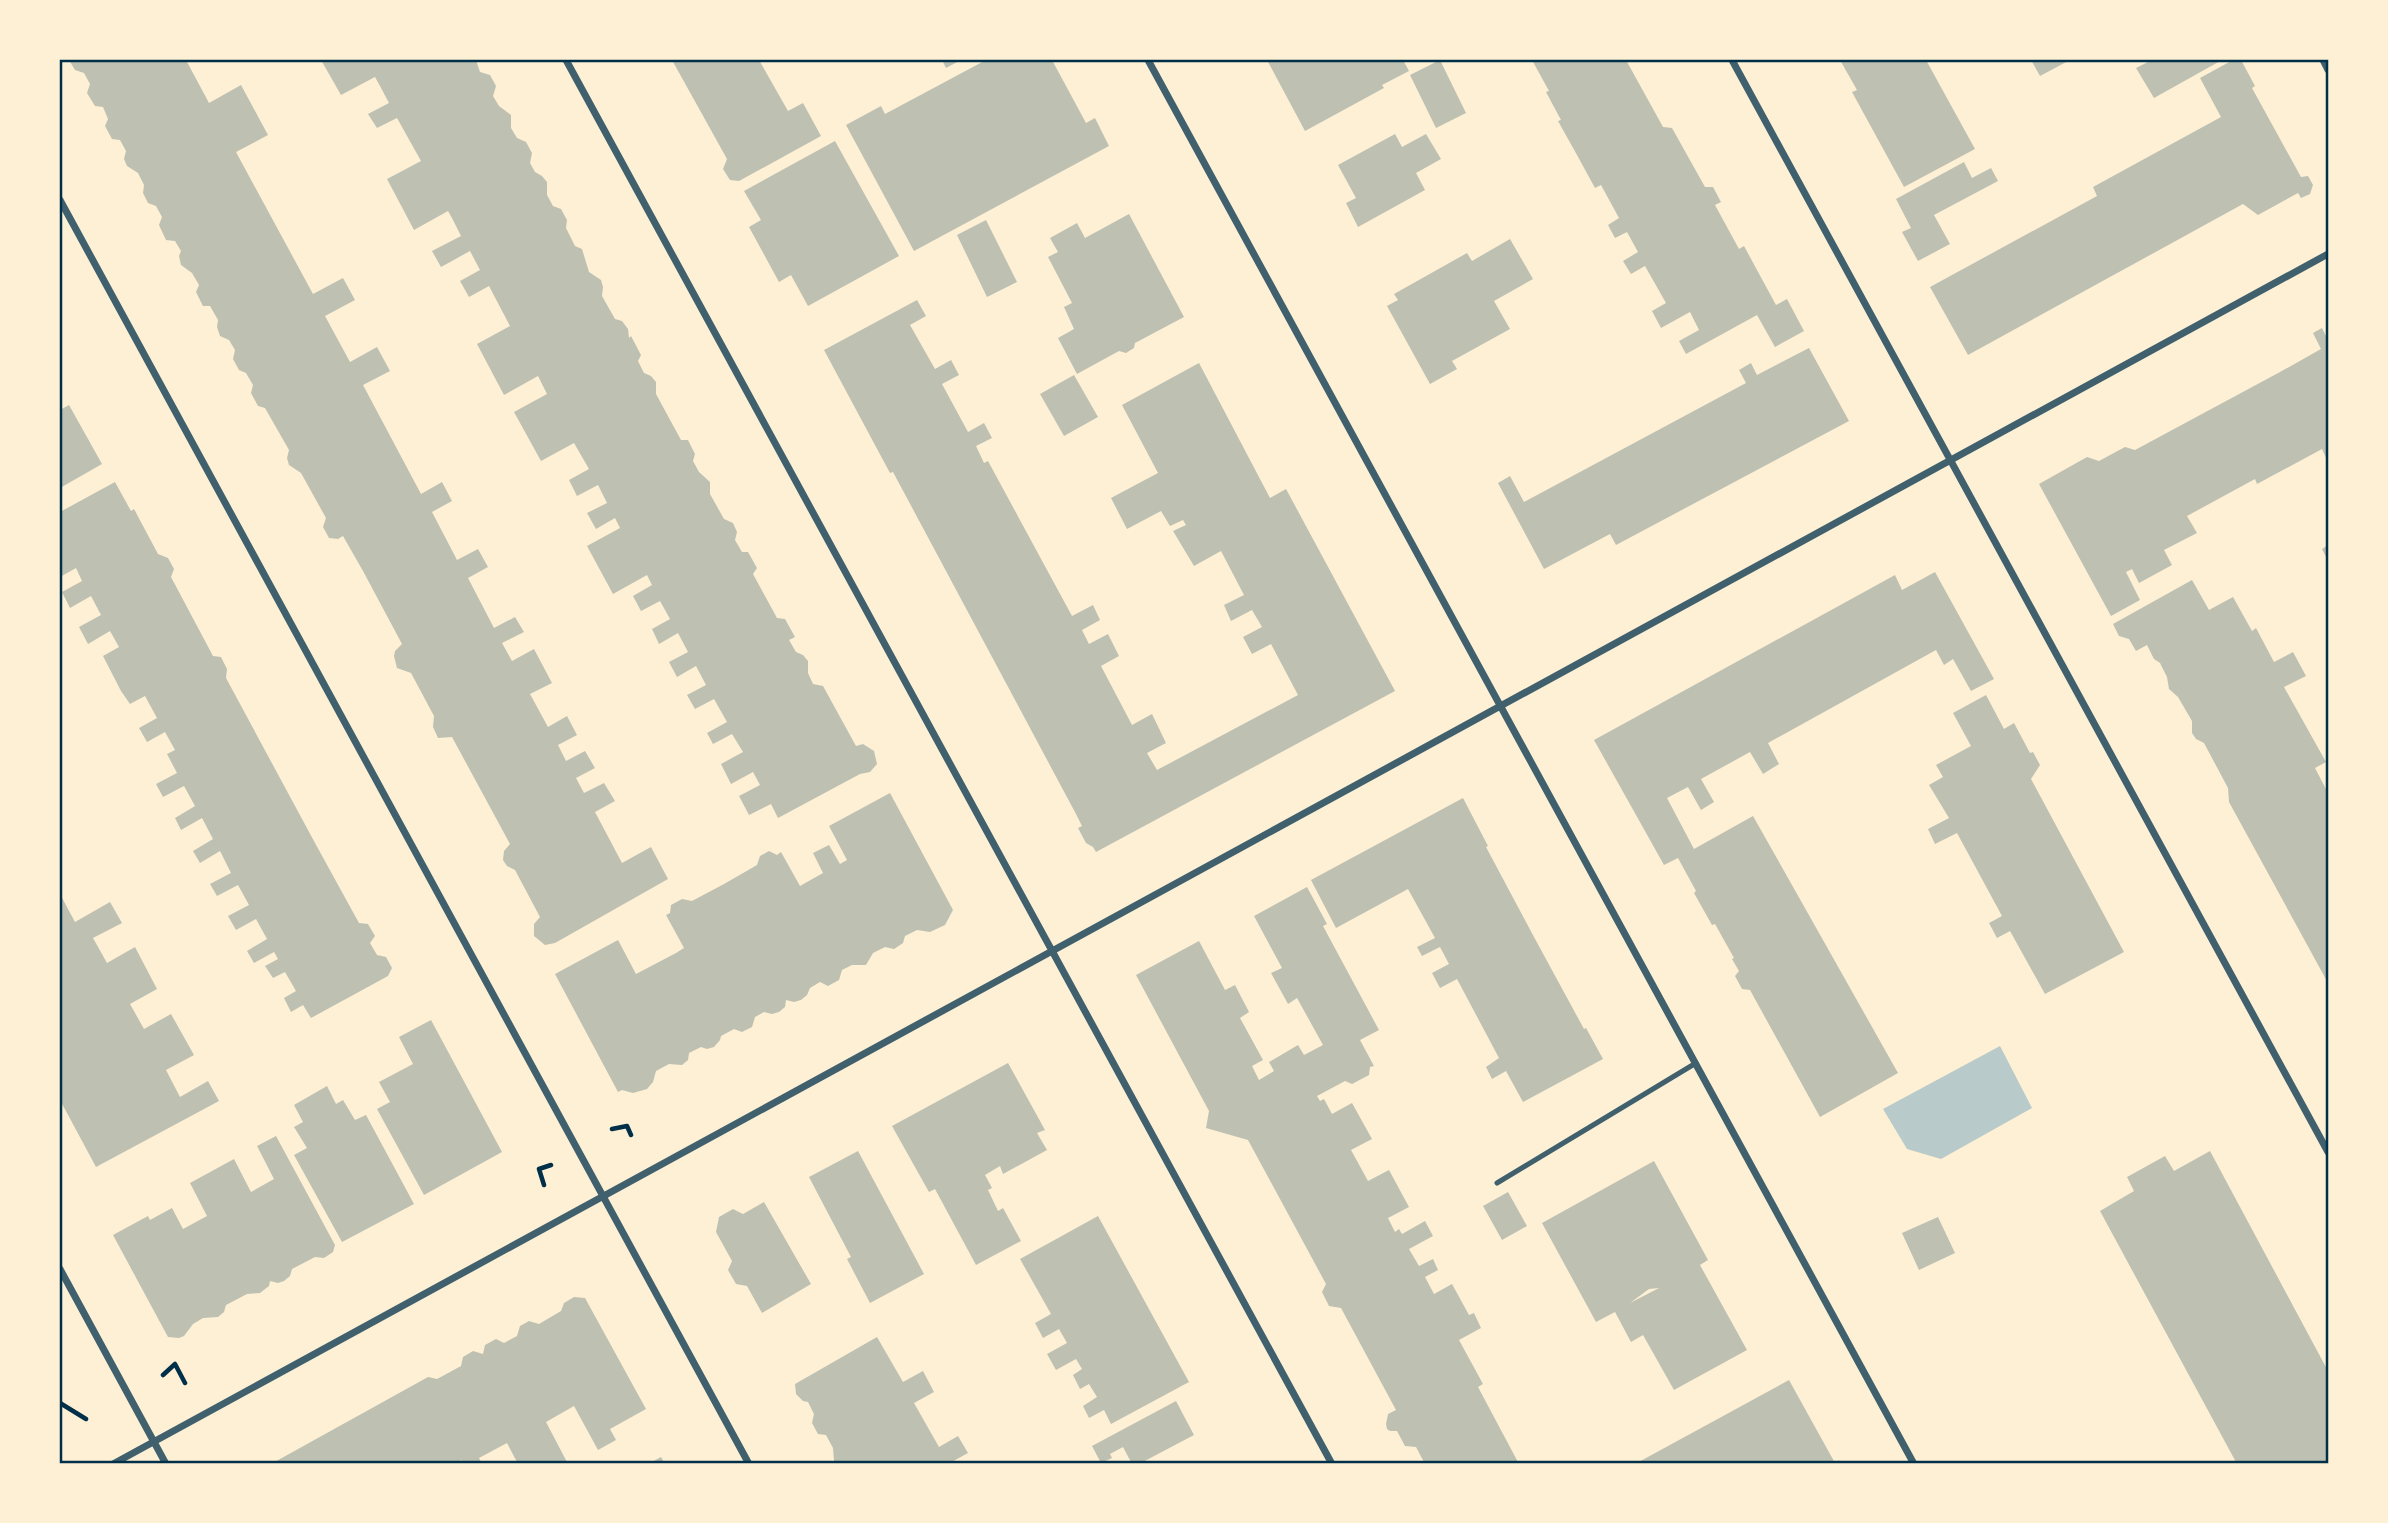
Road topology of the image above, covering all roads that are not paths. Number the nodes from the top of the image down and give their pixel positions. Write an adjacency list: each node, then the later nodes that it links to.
1 (566, 60): 10 (street)
2 (1148, 60): 9 (street)
3 (1732, 60): 8 (street)
4 (2323, 60): 5 (street)
5 (2329, 70)
6 (60, 200): 14 (street)
7 (2329, 254): 8 (street)
8 (1950, 461): 9 (street); 12 (street)
9 (1501, 706): 10 (street); 11 (street)
10 (1052, 951): 14 (street); 20 (street)
11 (1696, 1063): 13 (lane); 21 (street)
12 (2329, 1152)
13 (1497, 1183)
14 (603, 1196): 16 (street); 19 (street)
15 (60, 1269): 16 (street)
16 (154, 1441): 17 (street); 18 (street)
17 (113, 1464)
18 (166, 1464)
19 (749, 1464)
20 (1332, 1464)
21 (1914, 1464)

